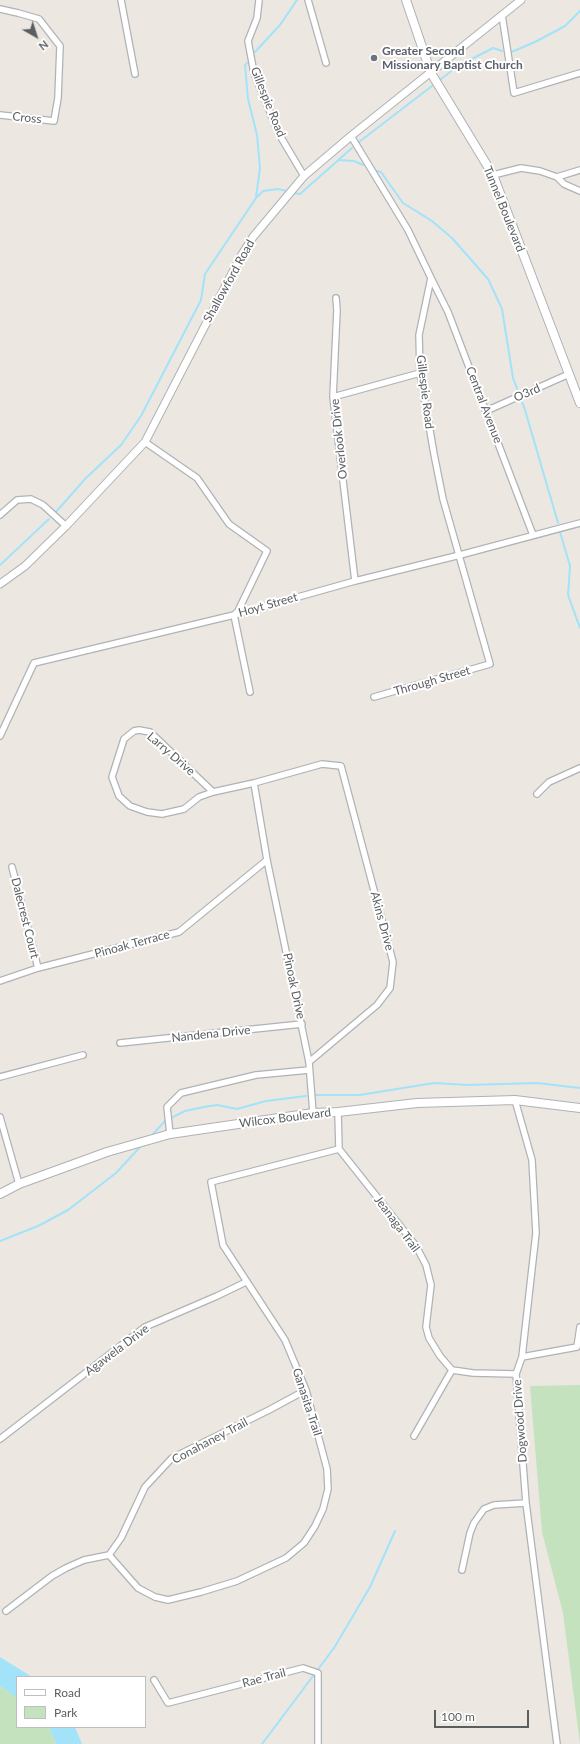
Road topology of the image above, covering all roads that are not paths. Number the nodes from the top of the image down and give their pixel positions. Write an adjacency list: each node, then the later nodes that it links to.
1 (122, 0): 11 (street)
2 (259, 0): 16 (street, Gillespie Road)
3 (308, 0): 8 (street)
4 (406, 0): 9 (main road, Tunnel Boulevard)
5 (521, 0): 7 (street, Shallowford Road)
6 (0, 9): 12 (street, Cross)
7 (502, 15): 9 (street, Shallowford Road); 10 (street)
8 (326, 63)
9 (431, 73): 13 (street, Shallowford Road); 15 (main road, Tunnel Boulevard)
10 (580, 73)
11 (135, 74)
12 (0, 115)
13 (351, 136): 16 (street, Shallowford Road); 19 (street)
14 (580, 170): 17 (street)
15 (493, 175): 17 (street); 22 (main road, Tunnel Boulevard)
16 (304, 176): 26 (street, Shallowford Road)
17 (557, 177): 18 (street)
18 (580, 191)
19 (431, 278): 21 (street, Gillespie Road); 25 (street, Central Avenue)
20 (336, 298): 23 (street, Overlook Drive)
21 (420, 373): 23 (street); 31 (street, Gillespie Road)
22 (569, 374): 24 (main road, Tunnel Boulevard); 25 (street, O3rd)
23 (333, 397): 32 (street, Overlook Drive)
24 (579, 400)
25 (486, 411): 30 (street, Central Avenue)
26 (145, 442): 29 (street, Shallowford Road); 34 (street)
27 (0, 515): 29 (street)
28 (580, 523): 30 (street, Hoyt Street)
29 (66, 526): 33 (street, Shallowford Road)
30 (533, 535): 31 (street, Hoyt Street)
31 (460, 555): 32 (street, Hoyt Street); 35 (street, Gillespie Road)
32 (355, 581): 34 (street, Hoyt Street)
33 (0, 584)
34 (234, 615): 36 (street); 38 (street, Hoyt Street)
35 (490, 664): 37 (street, Through Street)
36 (250, 692)
37 (374, 697)
38 (0, 736)
39 (322, 764): 41 (street, Larry Drive); 51 (street, Akins Drive)
40 (580, 768): 43 (street)
41 (254, 784): 42 (street, Larry Drive); 44 (street, Pinoak Drive)
42 (213, 792): 42 (street, Larry Drive)
43 (537, 794)
44 (267, 860): 46 (street, Pinoak Terrace); 48 (street, Pinoak Drive)
45 (12, 867): 46 (street, Dalecrest Court)
46 (38, 968): 47 (street, Pinoak Terrace)
47 (0, 981)
48 (302, 1024): 49 (street, Nandena Drive); 51 (street, Pinoak Drive)
49 (120, 1043)
50 (83, 1055): 53 (street)
51 (309, 1062): 52 (street, Pinoak Drive)
52 (309, 1070): 57 (street, Pinoak Drive); 59 (street)
53 (0, 1077)
54 (514, 1100): 55 (main road, Wilcox Boulevard); 56 (main road, Wilcox Boulevard); 65 (street, Dogwood Drive)
55 (580, 1108)
56 (338, 1112): 57 (main road, Wilcox Boulevard); 60 (street)
57 (313, 1113): 59 (main road, Wilcox Boulevard)
58 (0, 1117): 61 (street)
59 (170, 1134): 61 (main road, Wilcox Boulevard)
60 (339, 1149): 63 (street, Ganasita Trail); 66 (street, Jeanaga Trail)
61 (19, 1184): 62 (main road, Wilcox Boulevard)
62 (0, 1194)
63 (246, 1282): 68 (street, Ganasita Trail); 70 (street, Agawela Drive)
64 (580, 1327): 65 (street)
65 (522, 1357): 67 (street, Dogwood Drive)
66 (452, 1370): 67 (street); 69 (street)
67 (516, 1374): 71 (street, Dogwood Drive)
68 (306, 1390): 72 (street, Conahaney Trail); 72 (street, Ganasita Trail)
69 (414, 1436)
70 (0, 1439)
71 (526, 1503): 73 (street); 77 (street, Dogwood Drive)
72 (109, 1554): 74 (street)
73 (462, 1570)
74 (6, 1611)
75 (154, 1680): 76 (street, Rae Trail)
76 (318, 1744)
77 (557, 1744)

